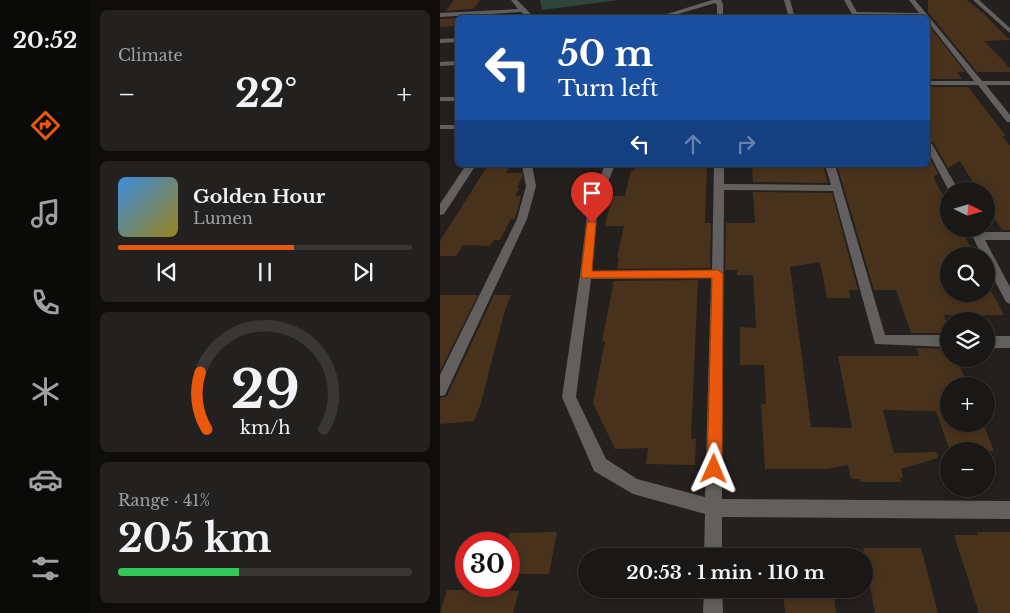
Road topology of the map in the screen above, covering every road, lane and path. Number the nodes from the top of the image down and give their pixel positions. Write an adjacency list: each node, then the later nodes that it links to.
1 (514, 0): 7 (street)
2 (717, 0): 10 (street); 11 (street)
3 (787, 0): 12 (street)
4 (847, 0): 13 (street)
5 (912, 0): 14 (street)
6 (976, 0): 16 (street)
7 (522, 10): 8 (street); 9 (street)
8 (440, 15)
9 (528, 15)
10 (666, 15)
11 (720, 15)
12 (791, 15)
13 (856, 15)
14 (924, 15)
15 (930, 22): 22 (street)
16 (1010, 31)
17 (455, 40): 18 (street)
18 (440, 41)
19 (455, 63): 20 (street)
20 (440, 64)
21 (930, 83): 22 (street)
22 (980, 83): 23 (street); 26 (street)
23 (1010, 83)
24 (440, 99): 25 (street)
25 (455, 99)
26 (1010, 120)
27 (440, 127): 28 (street)
28 (455, 127)
29 (440, 135): 30 (street)
30 (455, 135)
31 (930, 148): 37 (street)
32 (471, 167): 40 (street)
33 (527, 167): 50 (street)
34 (609, 167): 45 (street)
35 (719, 167): 38 (street)
36 (830, 167): 39 (street)
37 (949, 182)
38 (719, 187): 39 (street); 44 (street)
39 (835, 188): 47 (street)
40 (440, 212)
41 (995, 234): 42 (street)
42 (1010, 236)
43 (979, 238): 46 (street)
44 (718, 274): 45 (street); 51 (street)
45 (586, 275): 51 (street)
46 (1010, 299)
47 (940, 341)
48 (995, 342): 49 (street)
49 (1010, 342)
50 (440, 390)
51 (714, 508): 52 (street); 53 (street)
52 (1010, 510)
53 (713, 548)
54 (713, 598): 55 (street)
55 (713, 613)

